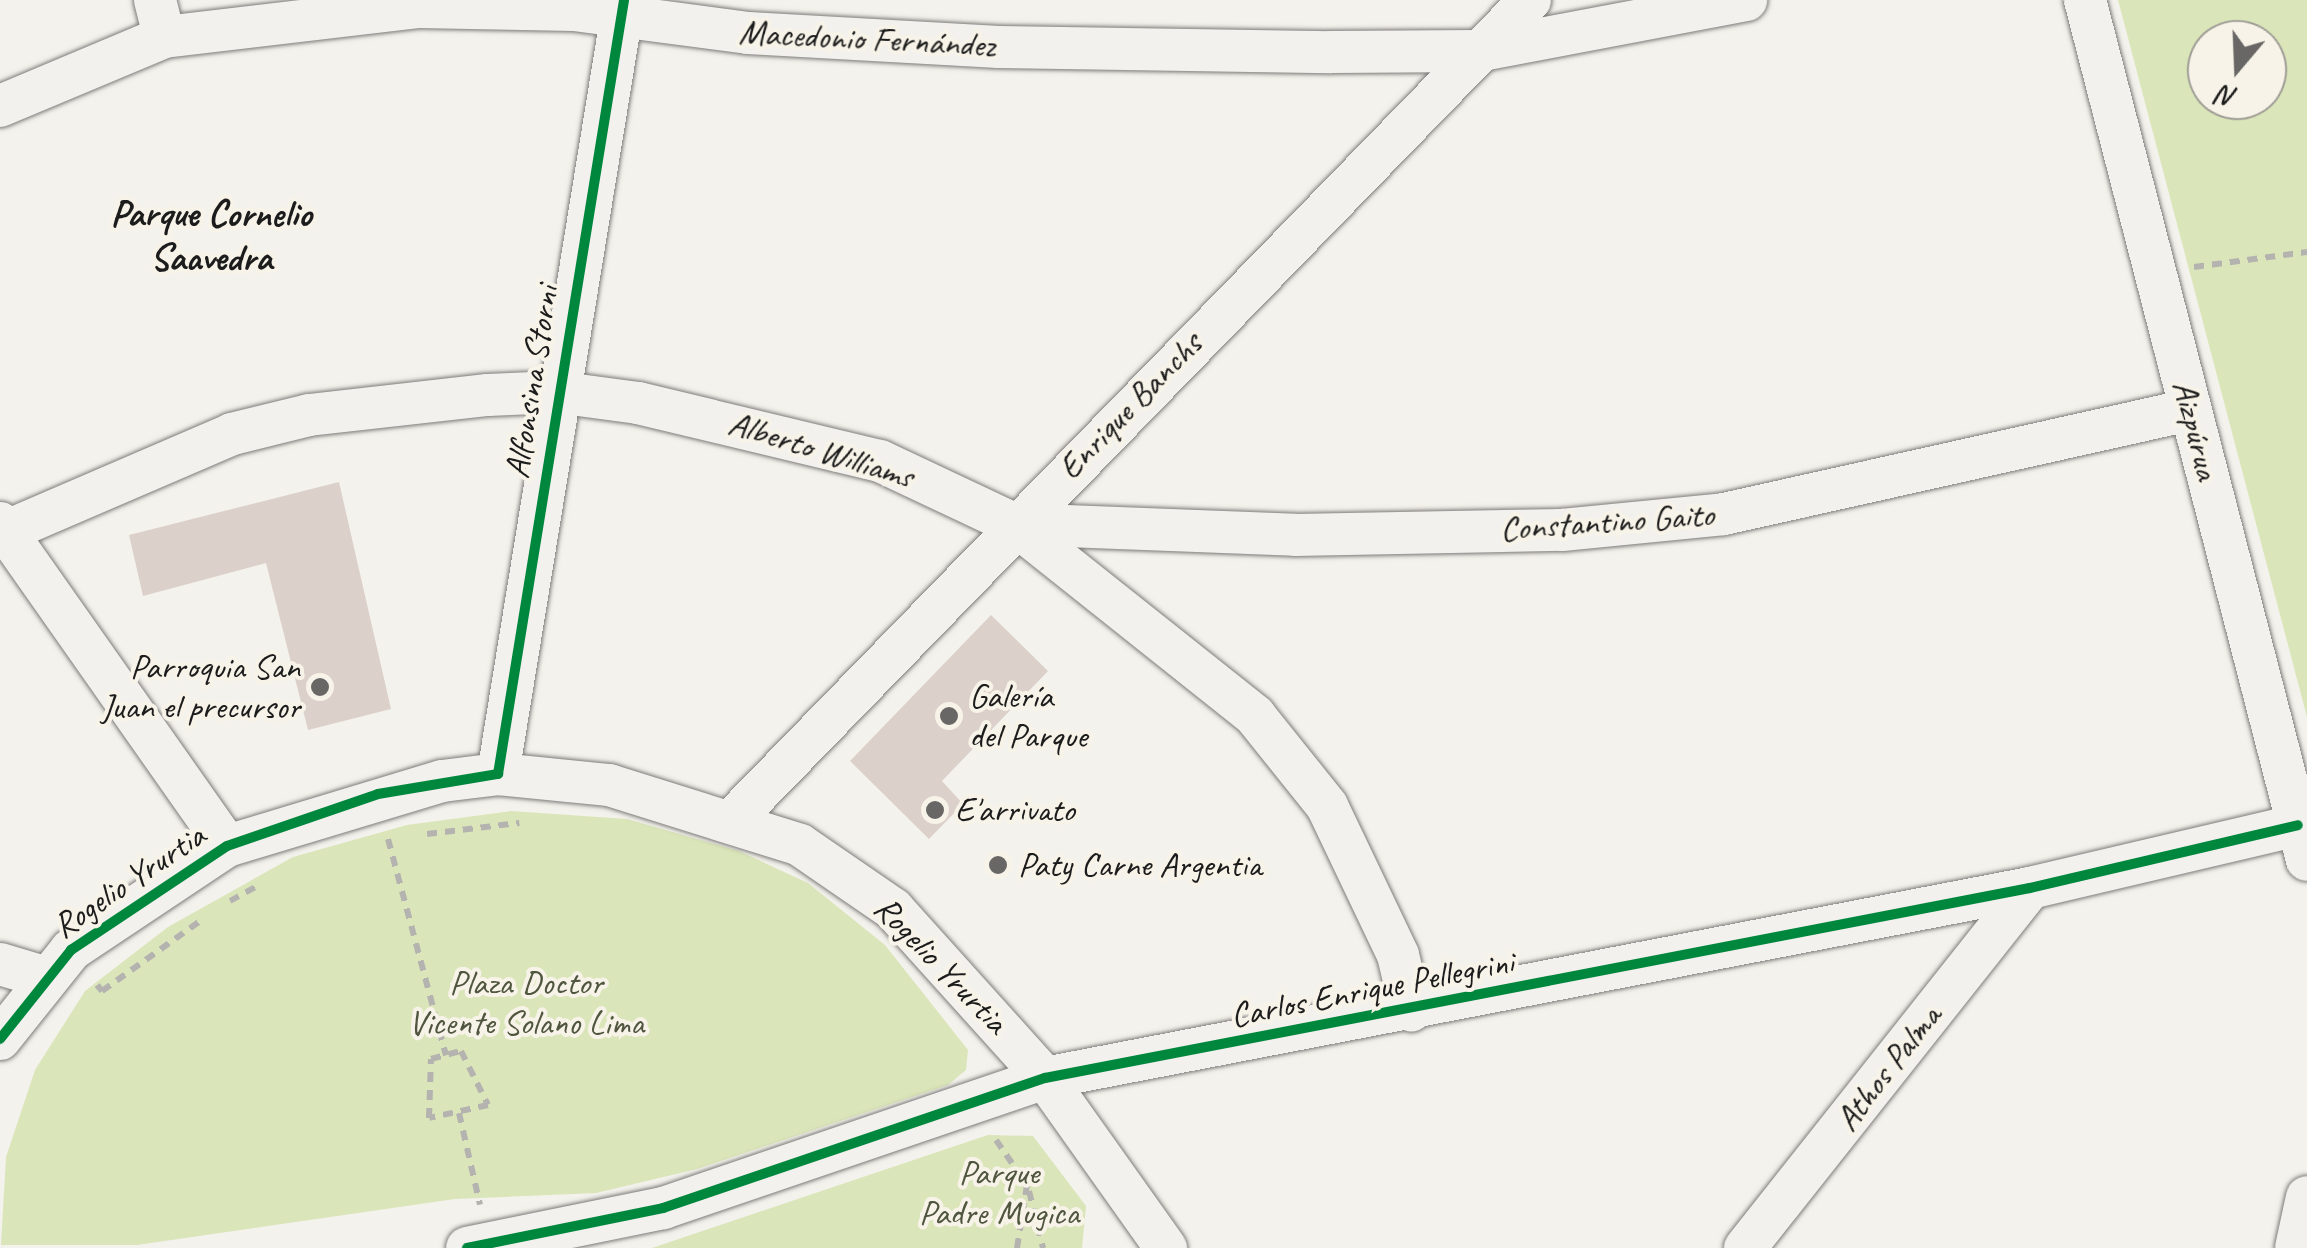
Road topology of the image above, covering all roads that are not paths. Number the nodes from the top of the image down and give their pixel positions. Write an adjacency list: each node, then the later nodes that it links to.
1 (1530, 0): 6 (street, Enrique Banchs)
2 (1746, 0): 6 (street, Macedonio Fernández)
3 (2085, 0): 9 (street, Aizpúrua)
4 (622, 9): 5 (street, Macedonio Fernández); 6 (street, Macedonio Fernández); 8 (street, Alfonsina Storni)
5 (160, 19): 7 (street, Macedonio Fernández)
6 (1477, 52): 10 (street, Enrique Banchs)
7 (0, 106)
8 (556, 392): 10 (street, Alberto Williams); 11 (street, Alberto Williams); 12 (street, Alfonsina Storni)
9 (2189, 410): 10 (street, Constantino Gaito); 14 (street, Aizpúrua)
10 (1014, 524): 13 (street, Enrique Banchs); 19 (street, Alberto Williams)
11 (2, 529): 15 (street)
12 (498, 774): 13 (street, Rogelio Yrurtia); 15 (street, Rogelio Yrurtia)
13 (735, 817): 21 (street, Rogelio Yrurtia)
14 (2303, 843): 16 (street, Carlos Enrique Pellegrini)
15 (227, 846): 18 (street, Rogelio Yrurtia)
16 (2030, 888): 19 (street, Carlos Enrique Pellegrini); 25 (street, Athos Palma)
17 (0, 964): 18 (street)
18 (57, 964): 20 (street, Rogelio Yrurtia)
19 (1411, 1010): 21 (street, Carlos Enrique Pellegrini)
20 (0, 1039)
21 (1045, 1078): 23 (street, Carlos Enrique Pellegrini); 24 (street, Rogelio Yrurtia)
22 (2307, 1196): 26 (street)
23 (478, 1246)
24 (1166, 1248)
25 (1745, 1248)
26 (2296, 1248)

